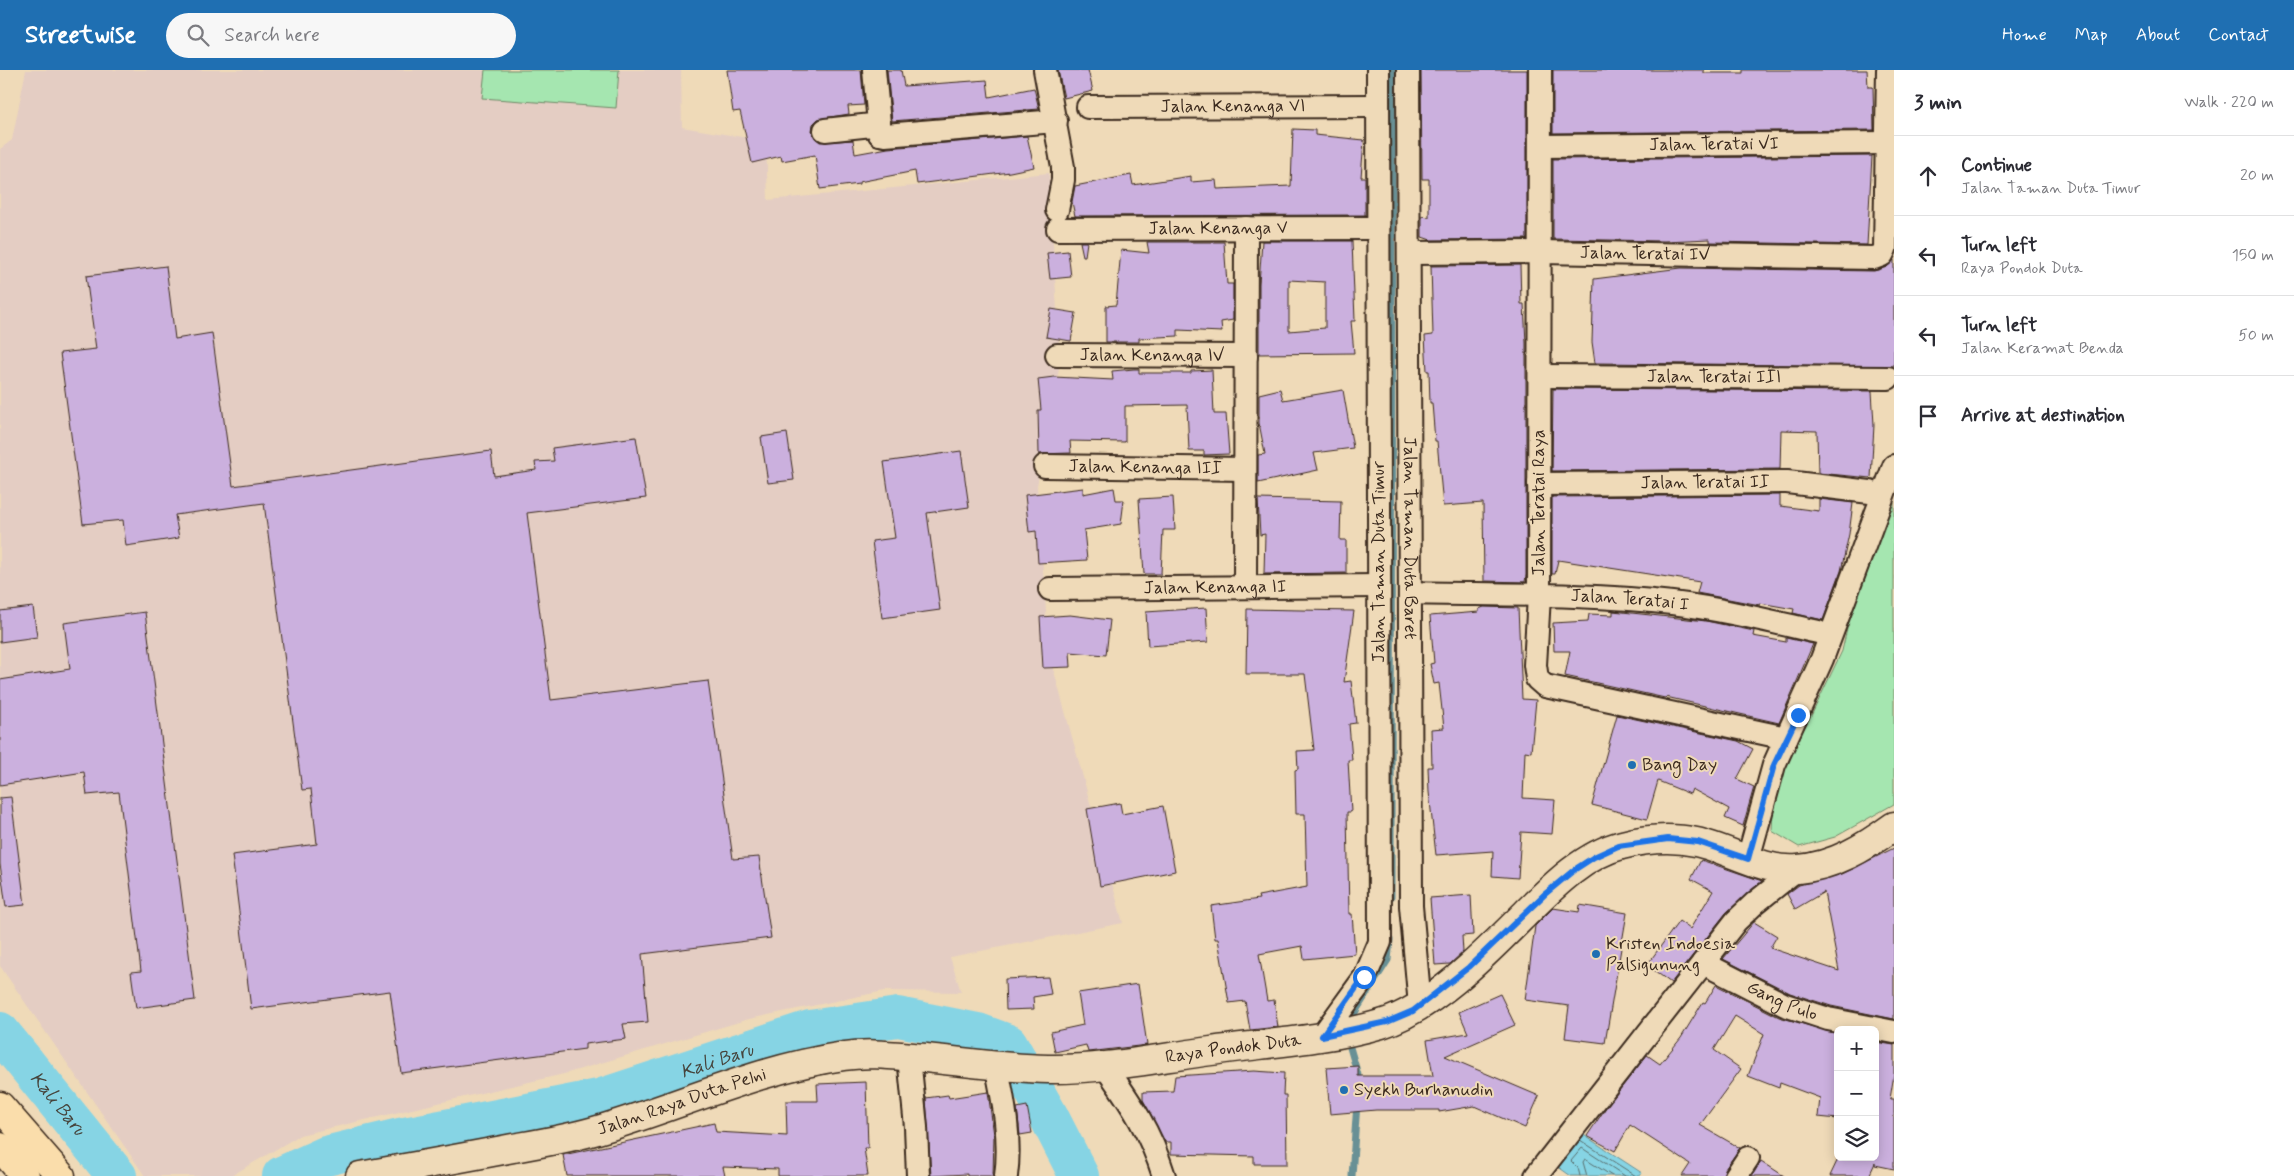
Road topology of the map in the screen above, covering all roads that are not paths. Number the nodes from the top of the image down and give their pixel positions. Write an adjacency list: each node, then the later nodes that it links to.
1 (874, 70): 11 (street)
2 (1045, 70): 9 (street)
3 (1378, 70): 7 (street, Jalan Taman Duta Timur)
4 (1408, 70): 17 (street, Jalan Taman Duta Baret)
5 (1540, 70): 13 (street, Jalan Teratai Raya)
6 (1888, 70): 12 (street)
7 (1378, 106): 8 (street, Jalan Kenanga VI); 15 (street, Jalan Taman Duta Timur)
8 (1088, 107)
9 (1056, 121): 11 (street); 14 (street, Jalan Kenanga V)
10 (825, 130): 11 (street)
11 (880, 134)
12 (1887, 143): 13 (street, Jalan Teratai VI); 16 (street, Jalan Teratai IV)
13 (1540, 146): 16 (street, Jalan Teratai Raya)
14 (1246, 228): 15 (street, Jalan Kenanga V); 19 (street)
15 (1378, 228): 27 (street, Jalan Taman Duta Timur)
16 (1540, 252): 17 (street, Jalan Teratai IV); 20 (street, Jalan Teratai Raya)
17 (1409, 253): 30 (street, Jalan Taman Duta Baret)
18 (1058, 355): 19 (street, Jalan Kenanga IV)
19 (1246, 356): 24 (street)
20 (1540, 376): 21 (street, Jalan Teratai III); 25 (street, Jalan Teratai Raya)
21 (1888, 378)
22 (1045, 466): 24 (street, Jalan Kenanga III)
23 (1894, 466): 33 (street)
24 (1245, 469): 28 (street)
25 (1540, 484): 26 (street, Jalan Teratai II); 31 (street, Jalan Teratai Raya)
26 (1870, 492)
27 (1379, 586): 28 (street, Jalan Kenanga II); 40 (street, Jalan Taman Duta Timur)
28 (1245, 587): 29 (street, Jalan Kenanga II)
29 (1050, 589)
30 (1410, 593): 31 (street, Jalan Teratai I); 38 (street, Jalan Taman Duta Baret)
31 (1539, 596): 32 (street, Jalan Teratai I); 33 (street, Jalan Teratai Raya)
32 (1818, 632)
33 (1786, 738): 35 (street)
34 (1894, 826): 36 (main road, Raya Pondok Duta)
35 (1748, 859): 36 (main road, Raya Pondok Duta); 38 (main road, Raya Pondok Duta)
36 (1796, 870): 37 (street)
37 (1703, 963): 39 (street, Gang Pulo); 52 (street)
38 (1420, 1006): 40 (main road, Raya Pondok Duta)
39 (1894, 1032)
40 (1328, 1035): 42 (main road, Raya Pondok Duta)
41 (909, 1057): 43 (main road, Jalan Raya Duta Pelni); 48 (main road, Jalan Raya Duta Pelni); 49 (street)
42 (1104, 1065): 43 (main road, Raya Pondok Duta); 51 (street)
43 (1000, 1066): 50 (street)
44 (0, 1106): 47 (highway)
45 (0, 1147): 46 (highway)
46 (25, 1176)
47 (61, 1176)
48 (360, 1176)
49 (918, 1176)
50 (1006, 1176)
51 (1164, 1176)
52 (1536, 1176)

